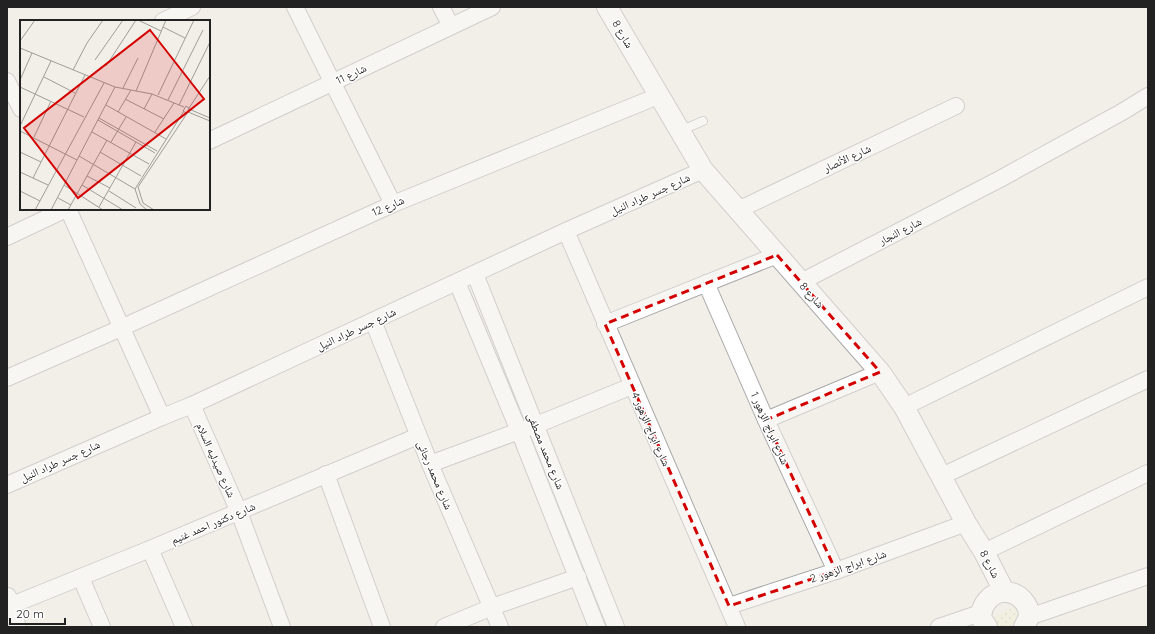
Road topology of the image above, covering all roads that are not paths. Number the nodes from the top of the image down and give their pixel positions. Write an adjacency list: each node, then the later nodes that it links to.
1 (192, 7): 6 (street)
2 (295, 7): 8 (street)
3 (441, 7): 7 (street)
4 (492, 7): 7 (street, شارع 11)
5 (607, 7): 10 (street, شارع 8)
6 (165, 20)
7 (451, 26): 8 (street, شارع 11)
8 (334, 83): 16 (street, شارع 11); 18 (street)
9 (14, 89): 12 (street)
10 (658, 96): 15 (street, شارع 8); 18 (street, شارع 12)
11 (1148, 96): 27 (street, شارع النجار)
12 (20, 106)
13 (956, 106): 21 (street, شارع الأنصار)
14 (704, 121): 15 (lane)
15 (680, 131): 17 (street, شارع 8)
16 (210, 141)
17 (703, 170): 21 (street, شارع 8); 22 (street, شارع جسر طراد النيل)
18 (393, 204): 32 (street, شارع 12)
19 (65, 210): 23 (street)
20 (67, 210): 32 (street)
21 (738, 210): 24 (street, شارع 8)
22 (566, 231): 25 (street, شارع جسر طراد النيل); 31 (street, شارع ابراج الزهور 4)
23 (7, 237)
24 (777, 255): 27 (street, شارع 8); 28 (street)
25 (475, 274): 26 (street, شارع جسر طراد النيل); 41 (street, شارع محمد مصطفى)
26 (457, 282): 30 (street, شارع جسر طراد النيل); 42 (street, شارع محمد مصطفى)
27 (801, 282): 33 (street, شارع 8)
28 (706, 283): 31 (street); 40 (street, شارع ابراج الزهور 1)
29 (1148, 287): 38 (street)
30 (373, 321): 37 (street, شارع جسر طراد النيل); 43 (street, شارع محمد رجائى)
31 (605, 324): 36 (street, شارع ابراج الزهور 4)
32 (121, 328): 34 (street, شارع 12); 39 (street)
33 (880, 372): 38 (street, شارع 8); 40 (street)
34 (7, 378)
35 (1148, 379): 47 (street)
36 (632, 386): 41 (street); 59 (street, شارع ابراج الزهور 4)
37 (192, 406): 39 (street, شارع جسر طراد النيل); 49 (street, شارع صيدليه السلام)
38 (904, 406): 47 (street, شارع 8)
39 (162, 417): 48 (street, شارع جسر طراد النيل)
40 (766, 420): 53 (street, شارع ابراج الزهور 1)
41 (536, 425): 42 (street); 71 (street, شارع محمد مصطفى)
42 (519, 431): 44 (street); 55 (street, شارع محمد مصطفى)
43 (418, 436): 44 (street, شارع محمد رجائى); 45 (street, شارع دكتور احمد غنيم)
44 (430, 464): 60 (street, شارع محمد رجائى)
45 (326, 474): 49 (street, شارع دكتور احمد غنيم); 67 (street)
46 (1148, 474): 52 (street)
47 (942, 476): 50 (street, شارع 8)
48 (7, 485)
49 (238, 512): 51 (street, شارع دكتور احمد غنيم); 66 (street, شارع صيدليه السلام)
50 (966, 523): 52 (street, شارع 8); 53 (street, شارع ابراج الزهور 2)
51 (150, 550): 56 (street, شارع دكتور احمد غنيم); 65 (street)
52 (984, 552): 57 (street, شارع 8)
53 (836, 571): 59 (street, شارع ابراج الزهور 2)
54 (1148, 576): 62 (street)
55 (578, 577): 60 (street); 70 (street, شارع محمد مصطفى)
56 (81, 578): 58 (street, شارع دكتور احمد غنيم); 64 (street)
57 (1004, 591): 61 (street); 62 (street)
58 (8, 602): 63 (street)
59 (729, 606): 72 (street, شارع ابراج الزهور 4)
60 (492, 607): 68 (street); 69 (street, شارع محمد رجائى)
61 (985, 619): 73 (street)
62 (1026, 624)
63 (18, 627)
64 (102, 627)
65 (184, 627)
66 (282, 627)
67 (382, 627)
68 (444, 627)
69 (500, 627)
70 (598, 627)
71 (616, 627)
72 (737, 627)
73 (939, 627)

